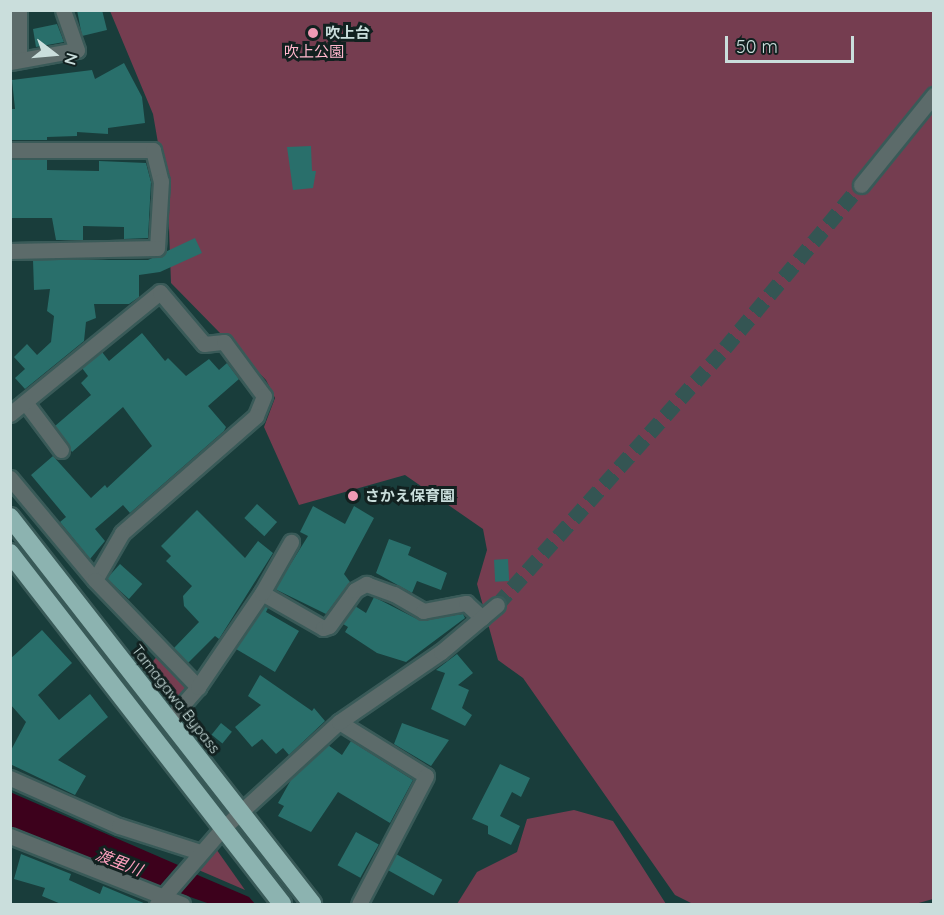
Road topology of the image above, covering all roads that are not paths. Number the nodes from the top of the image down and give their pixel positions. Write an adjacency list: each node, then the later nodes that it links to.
1 (19, 10): 3 (street)
2 (63, 10): 3 (street)
3 (15, 61)
4 (933, 95): 6 (street)
5 (10, 150): 7 (street)
6 (861, 185)
7 (10, 251)
8 (25, 402): 9 (street); 10 (street); 15 (street)
9 (10, 414)
10 (61, 450)
11 (10, 478): 15 (street)
12 (10, 517): 20 (highway, Tamagawa Bypass)
13 (291, 542): 16 (street)
14 (10, 553): 24 (highway)
15 (95, 580): 19 (street)
16 (262, 593): 18 (street); 19 (street)
17 (497, 605): 18 (street)
18 (482, 618): 21 (street)
19 (198, 687): 20 (street)
20 (170, 719): 23 (highway, Tamagawa Bypass)
21 (339, 722): 23 (street); 31 (street)
22 (10, 778): 26 (street)
23 (240, 811): 24 (street); 29 (highway, Tamagawa Bypass)
24 (221, 830): 26 (street); 27 (highway)
25 (10, 836): 28 (street)
26 (200, 852): 28 (street)
27 (276, 897)
28 (159, 901): 30 (street)
29 (314, 903)
30 (182, 904)
31 (359, 904)

